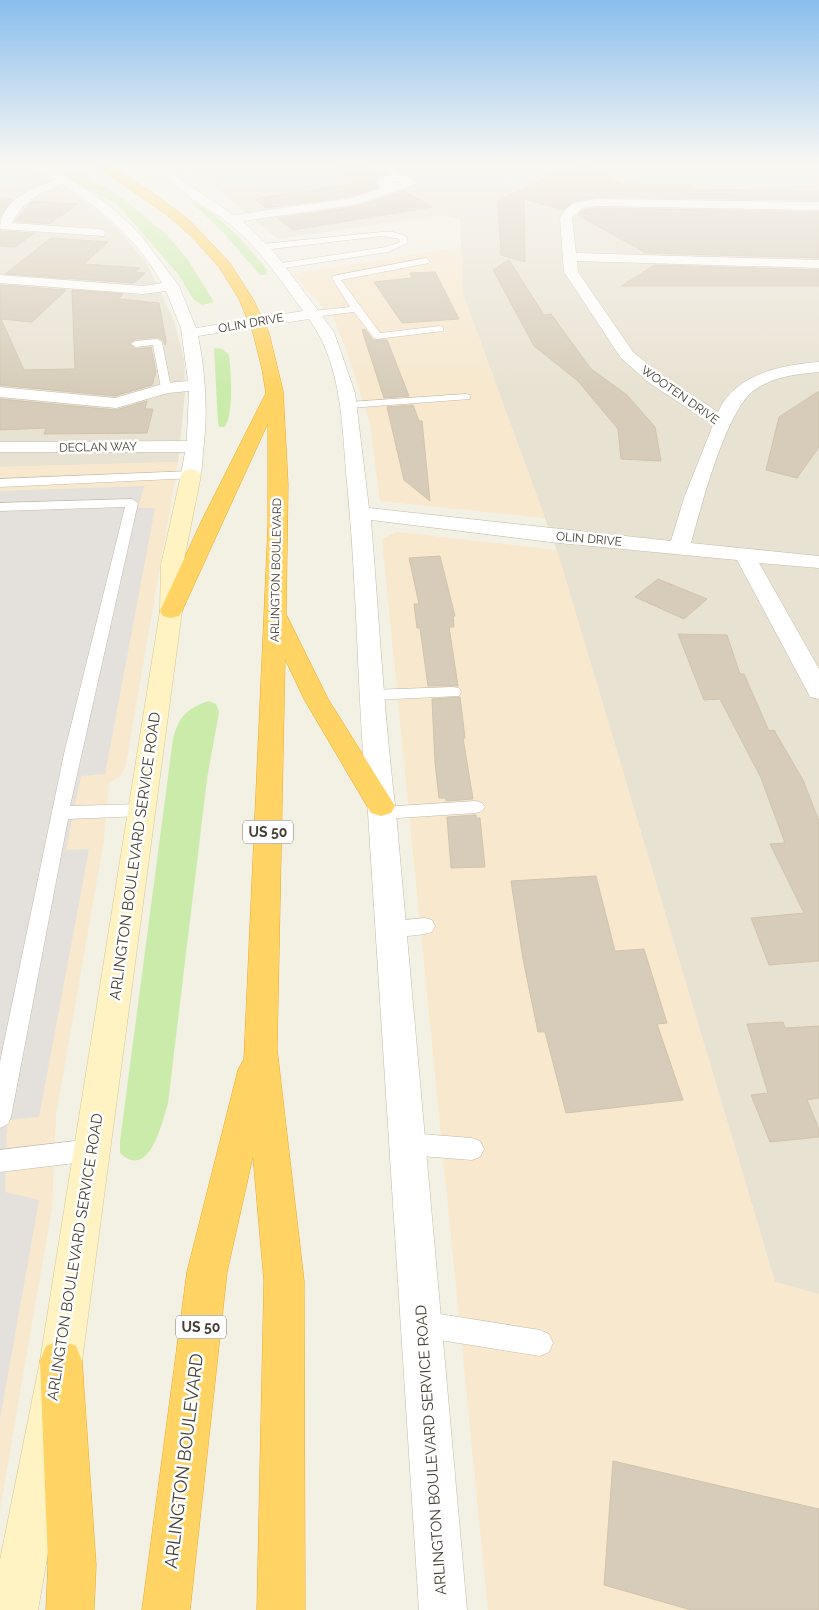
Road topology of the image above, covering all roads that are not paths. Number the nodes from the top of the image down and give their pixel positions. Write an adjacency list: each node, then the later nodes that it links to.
1 (138, 239): 15 (street, ARLINGTON BOULEVARD SERVICE ROAD)
2 (201, 239): 18 (highway, ARLINGTON BOULEVARD / US 50)
3 (254, 239): 8 (street, ARLINGTON BOULEVARD SERVICE ROAD)
4 (335, 239): 7 (lane)
5 (403, 239): 11 (lane)
6 (568, 239): 9 (street, WOOTEN DRIVE)
7 (290, 244): 8 (lane); 11 (lane)
8 (263, 247): 13 (street, ARLINGTON BOULEVARD SERVICE ROAD)
9 (570, 257): 12 (street); 29 (street, WOOTEN DRIVE)
10 (426, 261): 16 (lane)
11 (306, 262): 13 (lane)
12 (819, 264)
13 (278, 266): 17 (street, ARLINGTON BOULEVARD SERVICE ROAD)
14 (0, 279): 15 (street)
15 (172, 286): 20 (street, ARLINGTON BOULEVARD SERVICE ROAD)
16 (356, 309): 17 (lane); 19 (lane)
17 (313, 314): 18 (street, OLIN DRIVE); 28 (street, ARLINGTON BOULEVARD SERVICE ROAD)
18 (258, 322): 20 (street, OLIN DRIVE); 25 (highway, ARLINGTON BOULEVARD / US 50)
19 (440, 329)
20 (190, 333): 23 (street, ARLINGTON BOULEVARD SERVICE ROAD)
21 (136, 344): 24 (lane)
22 (819, 367): 29 (street)
23 (198, 385): 24 (street); 31 (street, ARLINGTON BOULEVARD SERVICE ROAD)
24 (166, 388): 26 (street)
25 (275, 391): 38 (highway); 39 (highway, ARLINGTON BOULEVARD / US 50)
26 (0, 392)
27 (466, 397): 28 (lane)
28 (349, 406): 34 (street, ARLINGTON BOULEVARD SERVICE ROAD)
29 (722, 423): 35 (street, WOOTEN DRIVE)
30 (0, 447): 31 (street, DECLAN WAY)
31 (193, 460): 32 (lane); 38 (street, ARLINGTON BOULEVARD SERVICE ROAD)
32 (0, 484)
33 (0, 507): 46 (lane)
34 (360, 513): 35 (street, OLIN DRIVE); 42 (street, ARLINGTON BOULEVARD SERVICE ROAD)
35 (680, 547): 36 (street, OLIN DRIVE)
36 (744, 554): 37 (street, OLIN DRIVE); 40 (street)
37 (819, 562)
38 (171, 611): 45 (street, ARLINGTON BOULEVARD SERVICE ROAD)
39 (276, 614): 44 (highway); 49 (highway, ARLINGTON BOULEVARD / US 50)
40 (819, 690)
41 (453, 692): 42 (lane)
42 (372, 695): 44 (street, ARLINGTON BOULEVARD SERVICE ROAD)
43 (476, 807): 44 (lane)
44 (382, 809): 48 (street, ARLINGTON BOULEVARD SERVICE ROAD)
45 (142, 810): 46 (lane); 53 (street, ARLINGTON BOULEVARD SERVICE ROAD)
46 (60, 813): 50 (lane)
47 (425, 926): 48 (lane)
48 (391, 928): 51 (street, ARLINGTON BOULEVARD SERVICE ROAD)
49 (260, 1049): 60 (highway, ARLINGTON BOULEVARD / US 50); 61 (highway, ARLINGTON BOULEVARD / US 50)
50 (0, 1117)
51 (408, 1144): 52 (lane); 55 (street, ARLINGTON BOULEVARD SERVICE ROAD)
52 (472, 1149)
53 (92, 1150): 54 (lane); 57 (street, ARLINGTON BOULEVARD SERVICE ROAD)
54 (0, 1161)
55 (421, 1324): 56 (lane); 62 (street, ARLINGTON BOULEVARD SERVICE ROAD)
56 (540, 1343)
57 (61, 1361): 58 (street, ARLINGTON BOULEVARD SERVICE ROAD); 59 (highway)
58 (14, 1610)
59 (70, 1610)
60 (166, 1610)
61 (281, 1610)
62 (443, 1610)

